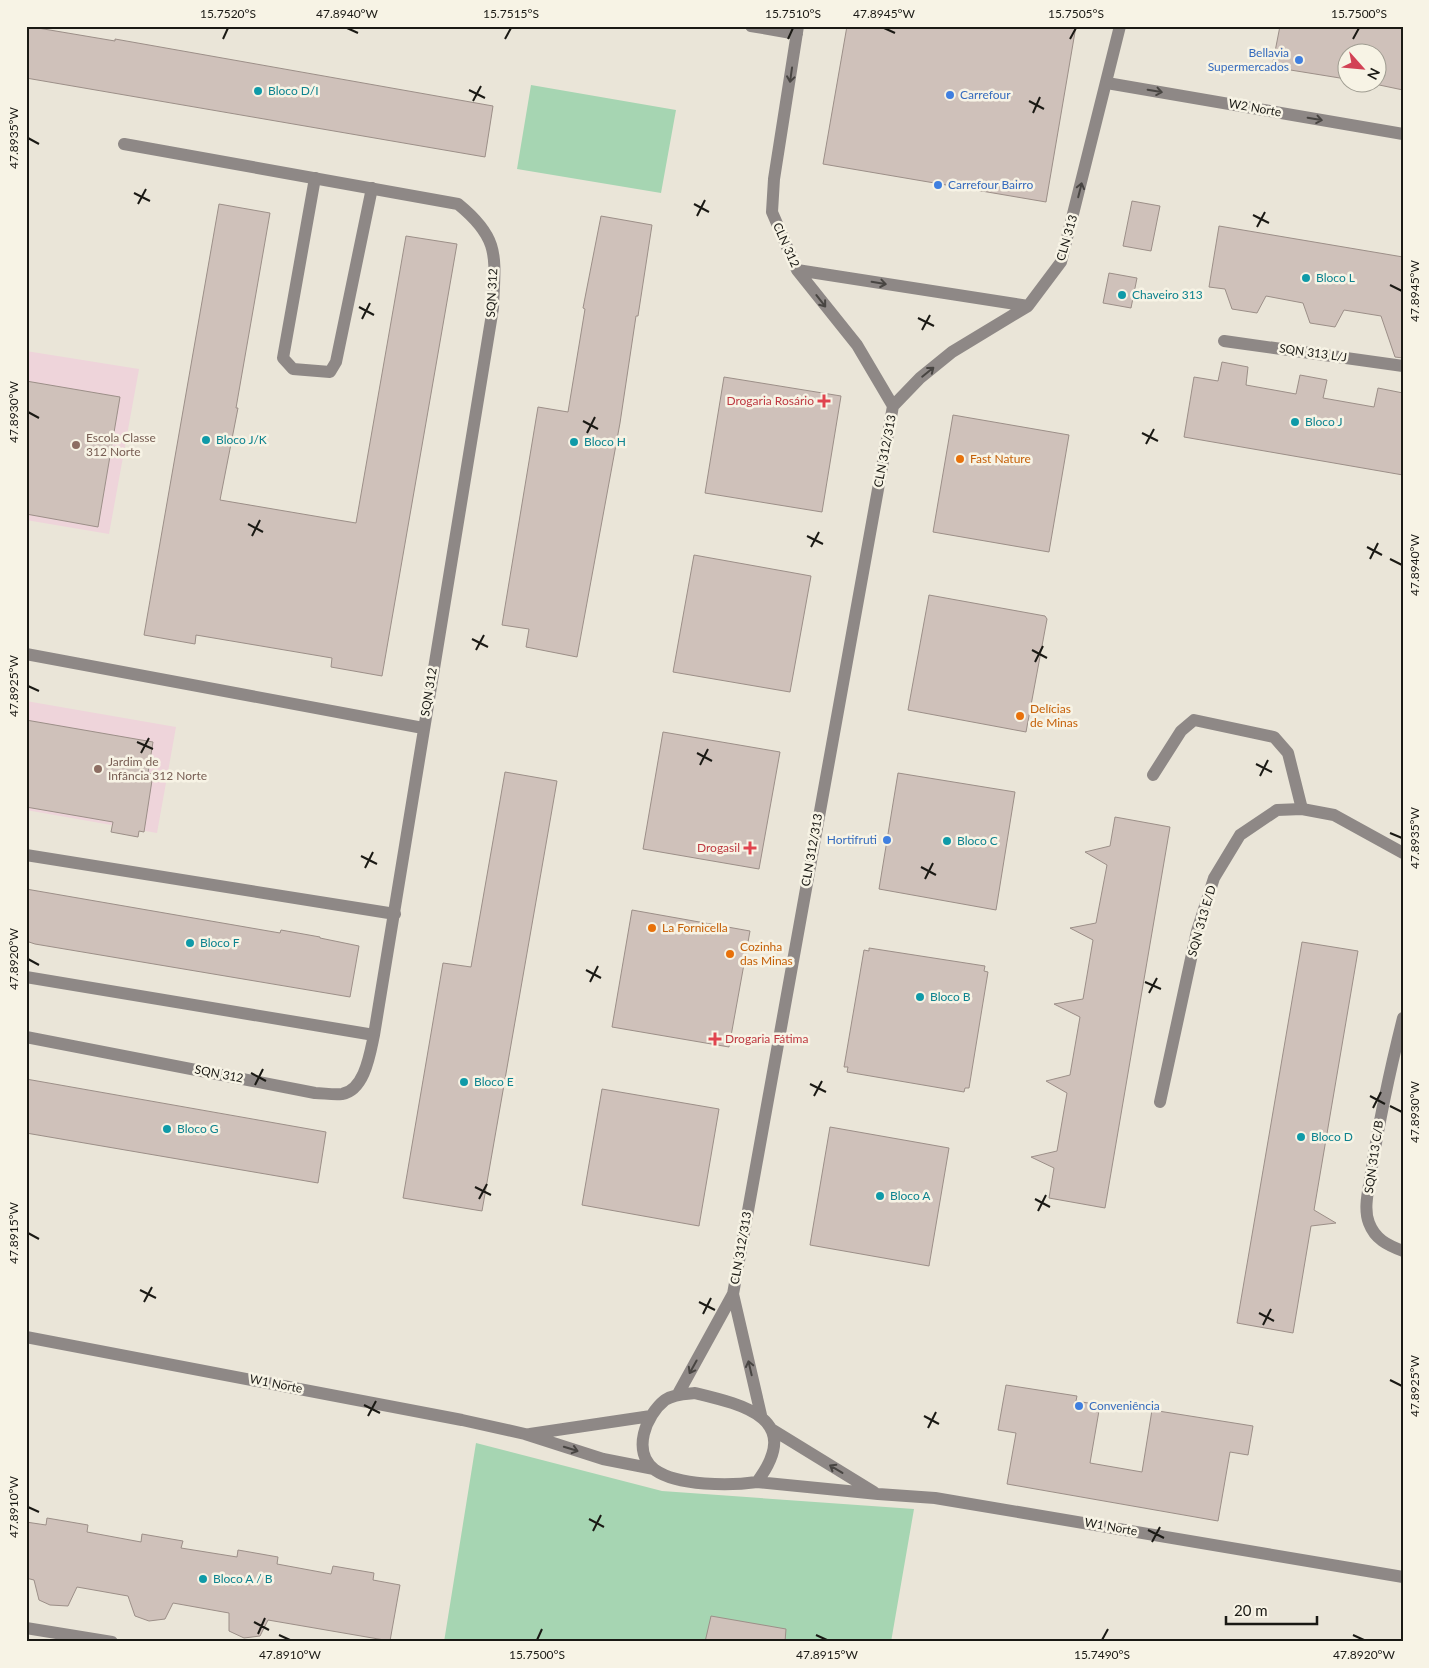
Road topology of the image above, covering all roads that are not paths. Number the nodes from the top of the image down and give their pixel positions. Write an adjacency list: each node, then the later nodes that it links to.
1 (751, 26): 3 (street)
2 (1120, 26): 4 (street, CLN 313)
3 (797, 30): 9 (street, CLN 312, one-way to 9)
4 (1107, 82): 5 (street, W2 Norte, one-way to 5); 10 (street, CLN 313, one-way to 4)
5 (1403, 134)
6 (124, 144): 7 (street, SQN 312)
7 (315, 178): 8 (street, SQN 312); 8 (street)
8 (372, 188): 15 (street, SQN 312)
9 (797, 270): 10 (street, one-way to 10); 13 (street, CLN 312, one-way to 13)
10 (1028, 306): 13 (street, CLN 313, one-way to 10)
11 (1224, 341): 12 (street, SQN 313 L/J)
12 (1403, 366)
13 (893, 406): 27 (street, CLN 312/313)
14 (26, 654): 15 (street, SQN 312)
15 (423, 728): 20 (street, SQN 312)
16 (1154, 775): 17 (street)
17 (1302, 809): 18 (street, SQN 313 E/D); 25 (street, SQN 313 E/D)
18 (1403, 853)
19 (26, 855): 20 (street)
20 (395, 914): 23 (street, SQN 312)
21 (26, 977): 23 (street)
22 (1403, 1018): 26 (street, SQN 313 C/B)
23 (374, 1035): 24 (street, SQN 312)
24 (26, 1037)
25 (1160, 1102)
26 (1403, 1251)
27 (733, 1294): 29 (street, CLN 312/313, one-way to 29); 30 (street, CLN 312/313, one-way to 27)
28 (26, 1337): 33 (street, W1 Norte)
29 (678, 1394): 30 (street); 31 (street)
30 (761, 1415): 32 (street)
31 (651, 1416): 33 (street, W1 Norte); 34 (street)
32 (773, 1430): 35 (street); 36 (street, W1 Norte, one-way to 32)
33 (525, 1434): 34 (street, W1 Norte, one-way to 34)
34 (654, 1469): 35 (street)
35 (756, 1482): 36 (street, W1 Norte)
36 (878, 1494): 37 (street, W1 Norte)
37 (1403, 1577)
38 (26, 1628): 39 (street)
39 (112, 1642)

